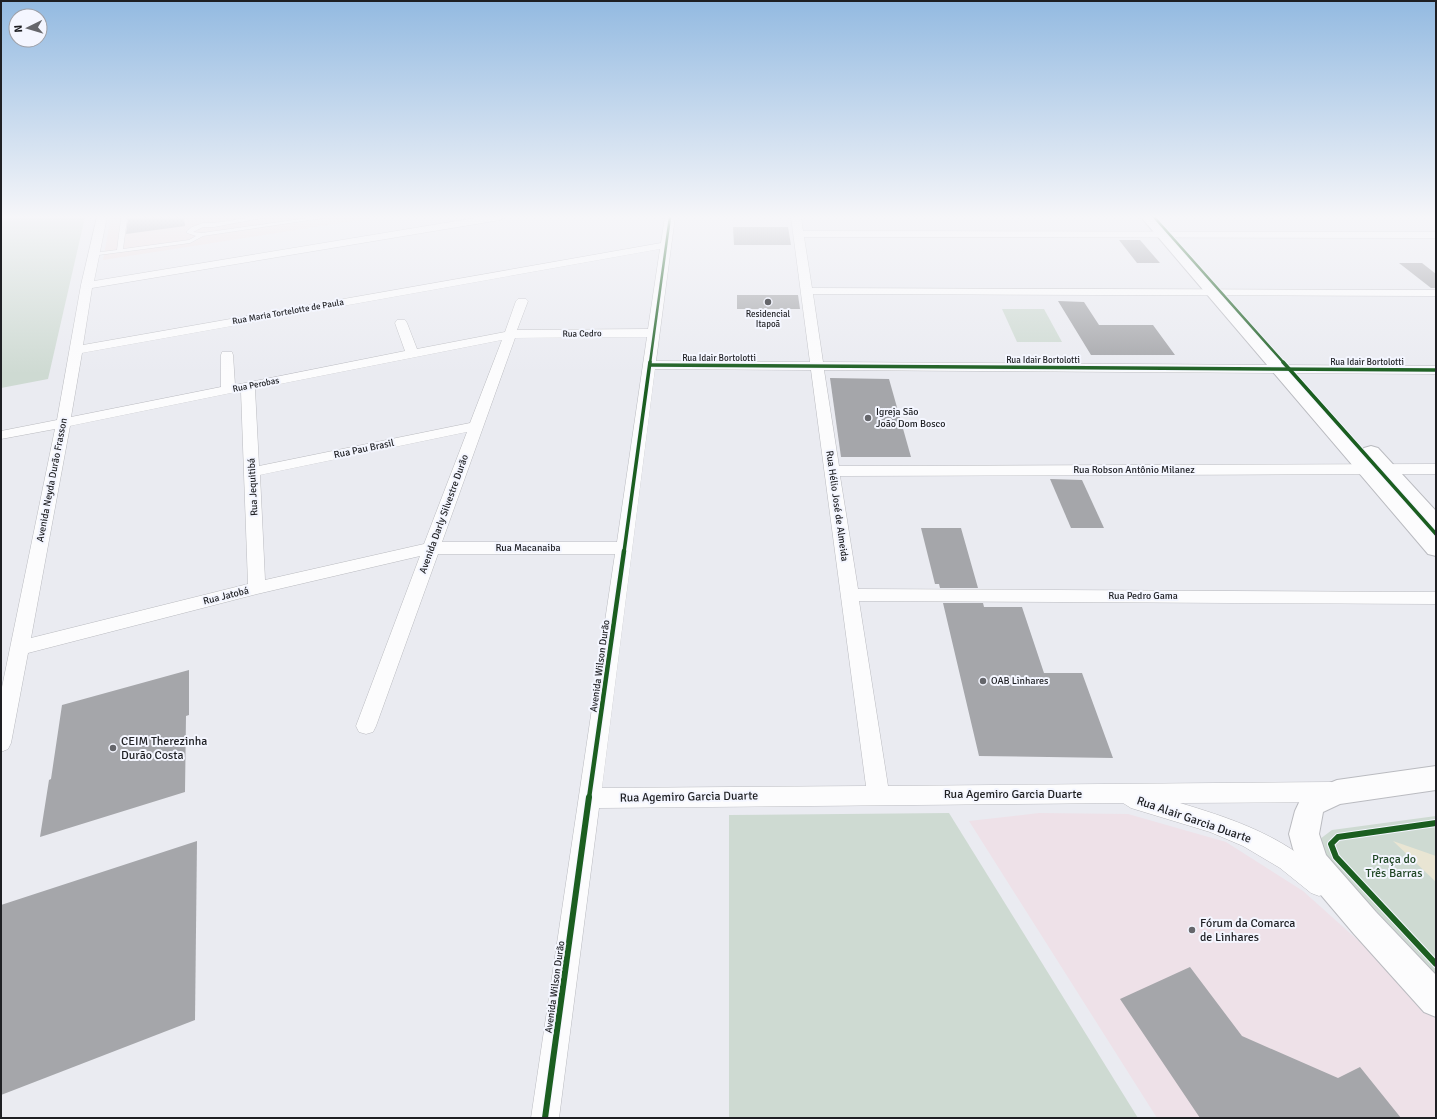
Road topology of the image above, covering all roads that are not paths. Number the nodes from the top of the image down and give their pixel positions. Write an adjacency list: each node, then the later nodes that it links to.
1 (90, 269): 7 (street, Avenida Neyda Durão Frasson)
2 (183, 269): 7 (street)
3 (530, 269): 15 (street, Rua Maria Tortelotte de Paula)
4 (663, 269): 13 (street, Avenida Wilson Durão)
5 (804, 269): 8 (street, Rua Hélio José de Almeida)
6 (1199, 269): 9 (main road)
7 (87, 285): 15 (street, Avenida Neyda Durão Frasson)
8 (807, 291): 9 (street); 19 (street, Rua Hélio José de Almeida)
9 (1219, 292): 10 (street); 20 (main road); 21 (main road)
10 (1436, 293)
11 (522, 302): 14 (street, Avenida Darly Silvestre Durão)
12 (402, 323): 16 (street)
13 (654, 333): 14 (street, Rua Cedro); 18 (street, Avenida Wilson Durão)
14 (510, 334): 16 (street, Rua Perobas); 26 (street, Avenida Darly Silvestre Durão)
15 (76, 350): 25 (street, Avenida Neyda Durão Frasson)
16 (412, 354): 23 (street, Rua Perobas)
17 (228, 355): 24 (street)
18 (650, 365): 19 (street, Rua Idair Bortolotti); 35 (street, Avenida Wilson Durão)
19 (817, 366): 20 (street, Rua Idair Bortolotti); 31 (street, Rua Hélio José de Almeida)
20 (1279, 369): 21 (street, Rua Idair Bortolotti); 30 (main road)
21 (1296, 369): 22 (street, Rua Idair Bortolotti); 28 (main road)
22 (1436, 370)
23 (248, 386): 24 (street, Rua Perobas); 32 (street, Rua Jequitibá)
24 (228, 390): 25 (street, Rua Perobas)
25 (63, 423): 27 (street, Rua Perobas); 40 (street, Avenida Neyda Durão Frasson)
26 (477, 426): 32 (street, Rua Pau Brasil); 34 (street, Avenida Darly Silvestre Durão)
27 (1, 435)
28 (1387, 469): 29 (street, Rua Robson Antônio Milanez); 30 (street, Rua Robson Antônio Milanez); 33 (main road)
29 (1436, 469)
30 (1366, 470): 31 (street, Rua Robson Antônio Milanez); 36 (main road)
31 (832, 471): 38 (street, Rua Hélio José de Almeida)
32 (252, 472): 37 (street, Rua Jequitibá)
33 (1436, 524)
34 (432, 548): 35 (street, Rua Macanaiba); 37 (street, Rua Jatobá); 41 (street, Avenida Darly Silvestre Durão)
35 (624, 548): 47 (street, Avenida Wilson Durão)
36 (1436, 549)
37 (258, 588): 40 (street, Rua Jatobá)
38 (850, 595): 39 (street, Rua Pedro Gama); 46 (street, Rua Hélio José de Almeida)
39 (1436, 598)
40 (21, 648): 42 (street, Avenida Neyda Durão Frasson)
41 (366, 726)
42 (1, 743)
43 (1436, 778): 44 (main road, Rua Agemiro Garcia Duarte)
44 (1337, 792): 45 (street, Rua Agemiro Garcia Duarte); 48 (main road, Rua Alair Garcia Duarte)
45 (1116, 793): 46 (street, Rua Agemiro Garcia Duarte); 48 (street, Rua Alair Garcia Duarte)
46 (878, 795): 47 (street, Rua Agemiro Garcia Duarte)
47 (589, 798): 50 (street, Avenida Wilson Durão)
48 (1365, 923): 49 (main road, Rua Alair Garcia Duarte)
49 (1436, 1000)
50 (545, 1118)

